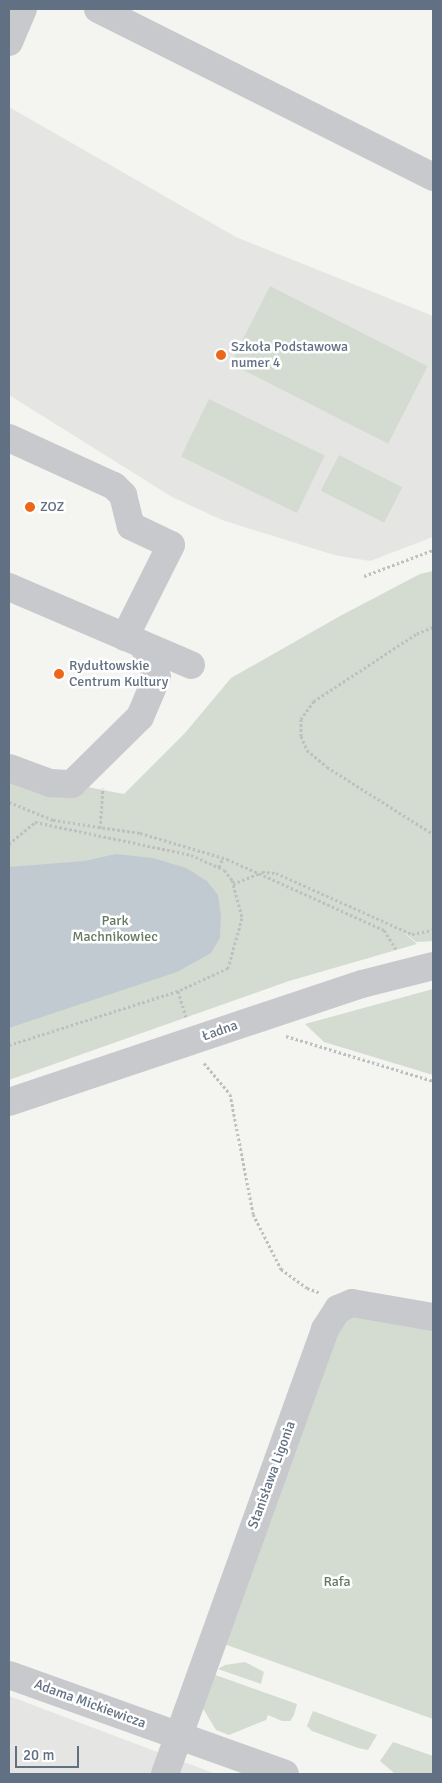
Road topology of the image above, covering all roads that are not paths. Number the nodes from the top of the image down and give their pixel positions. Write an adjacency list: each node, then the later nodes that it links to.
1 (23, 9): 3 (street)
2 (98, 9): 4 (street)
3 (9, 42)
4 (433, 177)
5 (9, 438): 7 (street)
6 (9, 587): 7 (street)
7 (134, 642): 8 (street); 9 (street)
8 (191, 666)
9 (9, 768)
10 (433, 966): 11 (street, Ładna)
11 (9, 1102)
12 (433, 1317): 14 (street, Stanisława Ligonia)
13 (9, 1675): 14 (street, Adama Mickiewicza)
14 (180, 1736): 15 (street, Stanisława Ligonia); 16 (street, Adama Mickiewicza)
15 (165, 1774)
16 (285, 1774)

